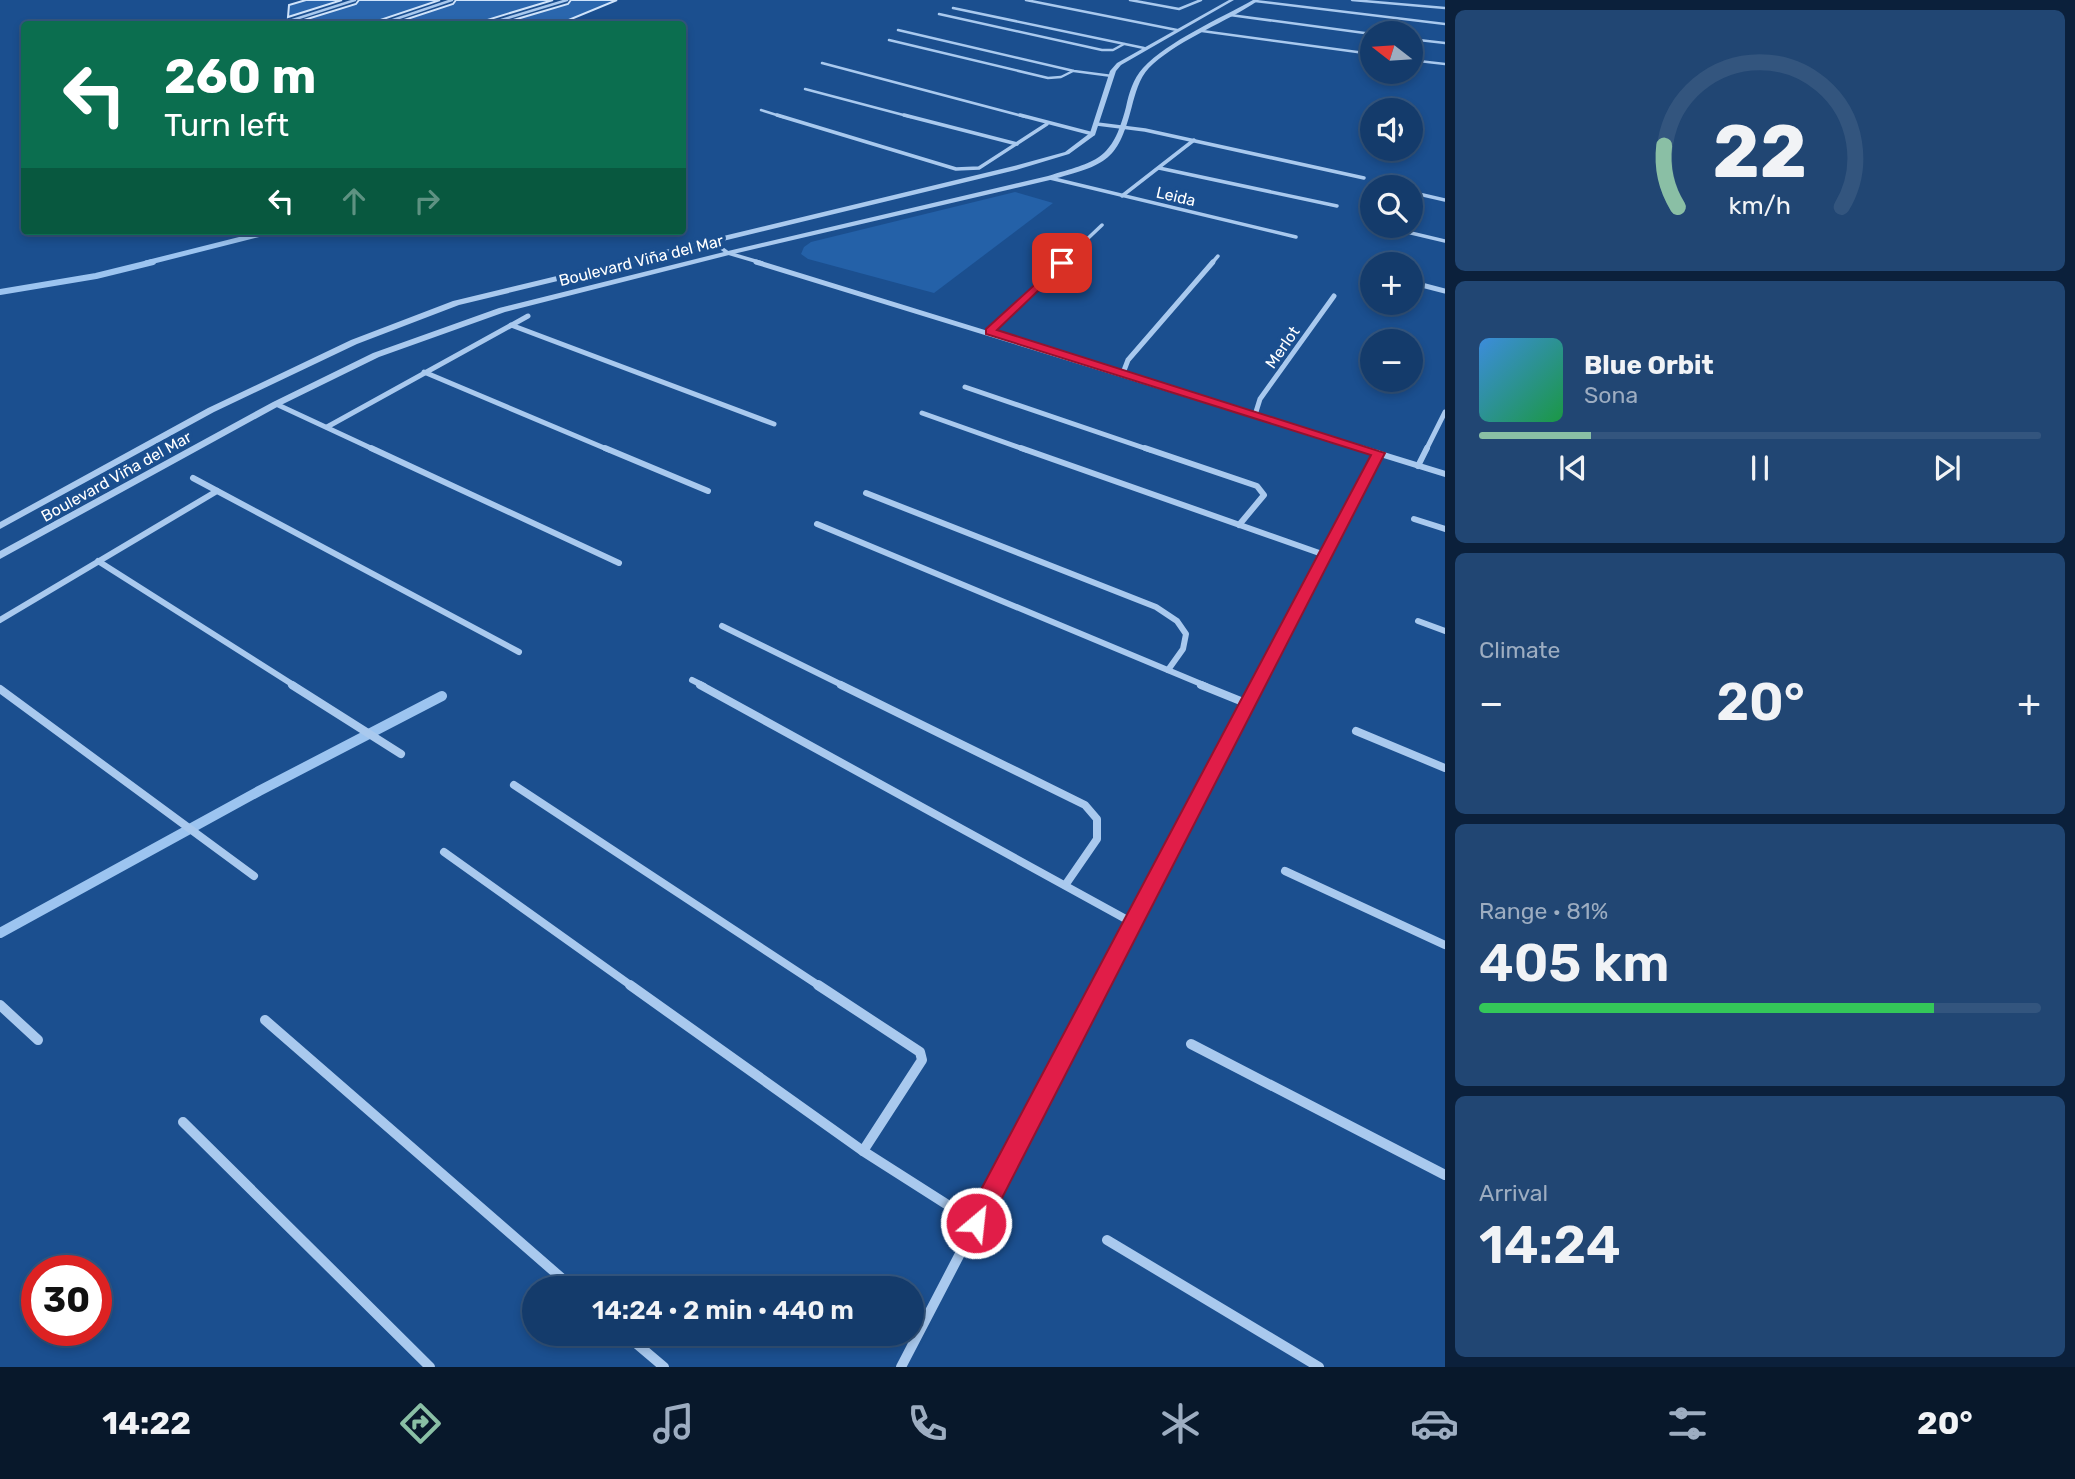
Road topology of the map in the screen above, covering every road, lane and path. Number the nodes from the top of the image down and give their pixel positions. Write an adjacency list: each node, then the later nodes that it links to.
1 (355, 0): 16 (street)
2 (452, 0): 17 (street)
3 (567, 0): 18 (street)
4 (1026, 0): 21 (street)
5 (1130, 0): 6 (street)
6 (1200, 0)
7 (1230, 0): 21 (street)
8 (1297, 0): 11 (street)
9 (1352, 0): 13 (street)
10 (1256, 1): 11 (street); 15 (street, Boulevard Viña del Mar)
11 (1291, 6): 19 (street)
12 (953, 8): 27 (street)
13 (1445, 8)
14 (939, 14): 27 (street)
15 (1230, 15): 22 (street, Boulevard Viña del Mar); 23 (street)
16 (289, 21)
17 (390, 21)
18 (498, 21)
19 (1445, 24)
20 (898, 30): 33 (street)
21 (1177, 30): 28 (street)
22 (1202, 31): 29 (street); 39 (street, Boulevard Viña del Mar)
23 (1360, 32)
24 (889, 40): 33 (street)
25 (1423, 40): 26 (street)
26 (1445, 43)
27 (1125, 44): 28 (street)
28 (1144, 48): 34 (street)
29 (1360, 52)
30 (1423, 61): 32 (street)
31 (822, 63): 37 (street)
32 (1445, 64)
33 (1074, 71): 34 (street)
34 (1112, 76): 38 (street)
35 (805, 89): 42 (street)
36 (761, 110): 42 (street)
37 (1047, 124): 40 (street); 42 (street)
38 (1097, 124): 39 (street); 40 (street)
39 (1126, 127): 41 (street); 45 (street, Boulevard Viña del Mar)
40 (1093, 134): 54 (street, Boulevard Viña del Mar)
41 (1194, 140): 43 (street); 44 (street)
42 (1017, 144)
43 (1159, 168): 47 (street); 49 (street)
44 (1360, 177)
45 (1050, 178): 47 (street, Leida); 55 (street, Boulevard Viña del Mar)
46 (1423, 195): 48 (street)
47 (1122, 197): 52 (street, Leida)
48 (1445, 200)
49 (1337, 206)
50 (1102, 225): 62 (street)
51 (1423, 236): 53 (street)
52 (1296, 237)
53 (1445, 241)
54 (713, 242): 55 (street); 82 (street, Boulevard Viña del Mar)
55 (728, 253): 62 (street); 66 (street, Boulevard Viña del Mar)
56 (1218, 256): 64 (street)
57 (1423, 285): 58 (street)
58 (1445, 291)
59 (1334, 296): 69 (street, Merlot)
60 (528, 316): 61 (street)
61 (511, 325): 63 (street); 70 (street)
62 (990, 332): 64 (street)
63 (424, 372): 71 (street); 77 (street)
64 (1123, 373): 69 (street)
65 (965, 387): 81 (street)
66 (276, 404): 71 (street); 84 (street, Boulevard Viña del Mar)
67 (1445, 412): 73 (street)
68 (922, 414): 81 (street)
69 (1255, 415): 72 (street)
70 (774, 424)
71 (327, 427): 87 (street)
72 (1378, 453): 73 (street); 85 (street)
73 (1418, 466): 74 (street)
74 (1445, 474)
75 (193, 478): 76 (street)
76 (217, 491): 86 (street); 92 (street)
77 (708, 491)
78 (866, 493): 93 (street)
79 (1414, 519): 83 (street)
80 (817, 524): 93 (street)
81 (1239, 525): 85 (street)
82 (0, 526)
83 (1445, 529)
84 (2, 553)
85 (1325, 555): 96 (street)
86 (98, 561): 88 (street); 98 (street)
87 (619, 563)
88 (0, 620)
89 (1418, 621): 91 (street)
90 (722, 626): 104 (street)
91 (1445, 631)
92 (519, 652)
93 (1168, 670): 96 (street)
94 (692, 680): 104 (street)
95 (0, 689): 103 (street)
96 (1248, 704): 105 (street)
97 (1356, 731): 99 (street)
98 (401, 754)
99 (1445, 768)
100 (514, 785): 112 (street)
101 (444, 852): 112 (street)
102 (1284, 871): 106 (street)
103 (254, 876)
104 (1066, 884): 105 (street)
105 (1133, 923): 114 (street)
106 (1445, 945)
107 (0, 1006): 109 (street)
108 (265, 1020): 116 (street)
109 (38, 1040)
110 (1191, 1044): 113 (street)
111 (183, 1122): 118 (street)
112 (863, 1151): 114 (street)
113 (1445, 1175)
114 (976, 1223): 120 (street)
115 (1107, 1240): 121 (street)
116 (559, 1276)
117 (639, 1346): 119 (street)
118 (430, 1367)
119 (664, 1367)
120 (901, 1367)
121 (1319, 1367)

